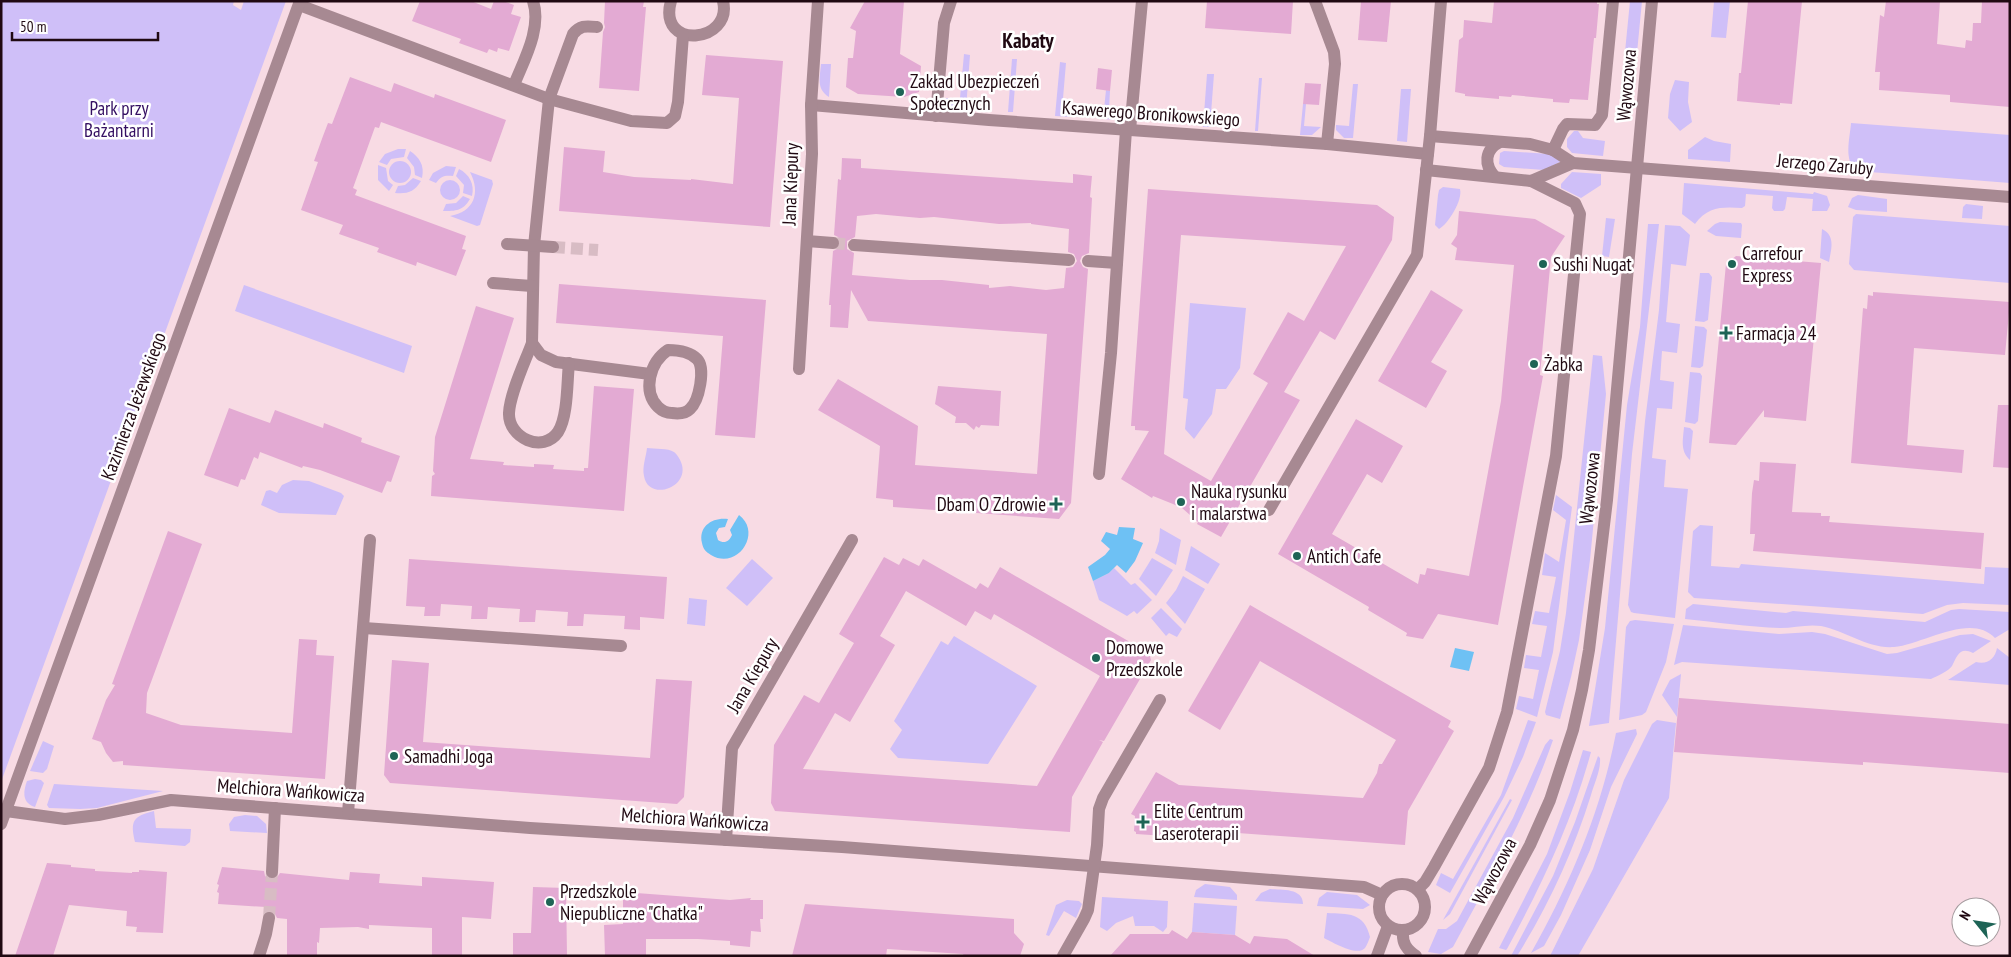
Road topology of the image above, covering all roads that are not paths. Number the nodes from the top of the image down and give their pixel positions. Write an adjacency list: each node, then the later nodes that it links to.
1 (533, 1): 13 (street)
2 (545, 1): 13 (street)
3 (671, 1): 15 (street)
4 (723, 1): 15 (street)
5 (818, 1): 18 (street, Jana Kiepury)
6 (951, 1): 19 (street)
7 (1142, 1): 20 (street)
8 (1315, 1): 23 (street)
9 (1441, 1): 21 (street)
10 (1613, 1): 24 (street)
11 (1652, 1): 27 (street, Wąwozowa)
12 (300, 3): 16 (street); 55 (street, Kazimierza Jeżewskiego)
13 (536, 27): 16 (street)
14 (597, 27): 17 (street)
15 (684, 35): 17 (street)
16 (514, 85): 17 (street)
17 (549, 100): 36 (street)
18 (811, 104): 19 (street, Ksawerego Bronikowskiego); 32 (street, Jana Kiepury)
19 (936, 116): 20 (street, Ksawerego Bronikowskiego)
20 (1128, 130): 23 (street, Ksawerego Bronikowskiego); 40 (street)
21 (1430, 136): 22 (street); 25 (street)
22 (1500, 142): 24 (street); 29 (street)
23 (1327, 144): 25 (street, Ksawerego Bronikowskiego)
24 (1554, 150): 26 (street)
25 (1428, 154): 28 (street)
26 (1573, 163): 27 (street); 30 (street)
27 (1637, 167): 31 (street, Jerzego Zaruby); 70 (street, Wąwozowa)
28 (1426, 170): 29 (street); 48 (street)
29 (1495, 177): 30 (street)
30 (1531, 181): 61 (street)
31 (2010, 197)
32 (807, 241): 33 (street); 45 (street, Jana Kiepury)
33 (833, 243)
34 (507, 244): 36 (street)
35 (854, 245): 38 (street)
36 (534, 246): 37 (street); 42 (street)
37 (553, 247)
38 (1070, 260)
39 (1088, 261): 40 (street)
40 (1117, 263): 47 (street)
41 (493, 283): 42 (street)
42 (532, 286): 43 (street)
43 (532, 343): 44 (street); 44 (street)
44 (569, 363): 46 (street)
45 (799, 369)
46 (650, 374): 46 (street)
47 (1099, 474)
48 (1269, 510)
49 (370, 540): 51 (street)
50 (852, 540): 58 (street, Jana Kiepury)
51 (364, 628): 52 (street); 56 (street)
52 (621, 646)
53 (1160, 700): 59 (street)
54 (274, 808): 55 (street, Melchiora Wańkowicza); 56 (street, Melchiora Wańkowicza); 60 (street)
55 (6, 811): 57 (street, Kazimierza Jeżewskiego)
56 (348, 812): 58 (street, Melchiora Wańkowicza)
57 (1, 824)
58 (726, 840): 59 (street, Melchiora Wańkowicza)
59 (1094, 866): 62 (street, Melchiora Wańkowicza); 67 (street)
60 (272, 872)
61 (1418, 889): 62 (street); 65 (street)
62 (1382, 895): 64 (street)
63 (269, 918): 66 (street)
64 (1388, 926): 65 (street); 68 (street)
65 (1403, 931): 69 (street)
66 (259, 956)
67 (1063, 956)
68 (1377, 956)
69 (1416, 956)
70 (1470, 956)

